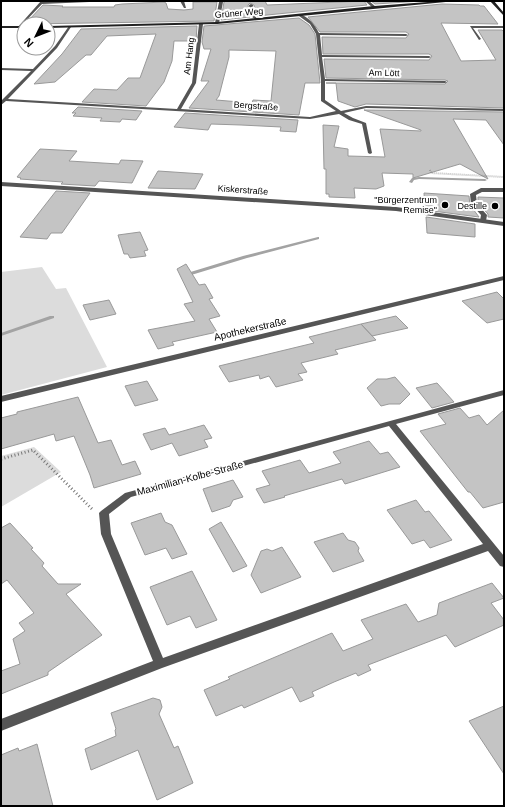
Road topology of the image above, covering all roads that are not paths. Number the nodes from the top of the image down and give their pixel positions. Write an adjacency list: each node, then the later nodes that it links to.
1 (111, 1): 7 (street)
2 (182, 1): 10 (street)
3 (367, 1): 11 (street)
4 (454, 1): 11 (street, Grüner Weg)
5 (492, 1): 13 (street)
6 (43, 2): 7 (street); 14 (street)
7 (93, 2)
8 (221, 2): 16 (street)
9 (251, 5): 15 (street)
10 (185, 7)
11 (374, 7): 12 (street, Grüner Weg)
12 (300, 15): 15 (street, Grüner Weg); 23 (street)
13 (504, 15)
14 (29, 16)
15 (257, 19): 16 (street, Grüner Weg)
16 (217, 23): 17 (street, Grüner Weg)
17 (201, 24): 20 (street, Grüner Weg); 34 (street, Am Hang)
18 (1, 27): 19 (street)
19 (16, 27)
20 (69, 27): 22 (street, Grüner Weg); 29 (street)
21 (504, 27): 25 (street)
22 (56, 28)
23 (318, 34): 24 (street); 26 (street)
24 (406, 35)
25 (479, 39)
26 (320, 56): 27 (street, Am Lött); 30 (street)
27 (429, 57)
28 (1, 69): 29 (street)
29 (34, 70): 32 (street)
30 (323, 80): 31 (street, Am Lött); 36 (street)
31 (444, 82)
32 (5, 100): 33 (street); 34 (street, Bergstraße)
33 (1, 104)
34 (179, 110): 36 (street, Bergstraße)
35 (504, 110): 36 (street, Bergstraße)
36 (340, 112): 37 (street)
37 (370, 153)
38 (1, 184): 40 (street, Kiskerstraße)
39 (504, 190): 40 (street)
40 (483, 221): 41 (street, Kiskerstraße)
41 (504, 224)
42 (504, 278): 44 (street, Apothekerstraße)
43 (504, 392): 45 (street, Maximilian-Kolbe-Straße)
44 (1, 399)
45 (391, 423): 46 (street); 48 (street, Maximilian-Kolbe-Straße)
46 (490, 546): 47 (street); 48 (street)
47 (504, 563)
48 (160, 664): 49 (street)
49 (1, 725)

